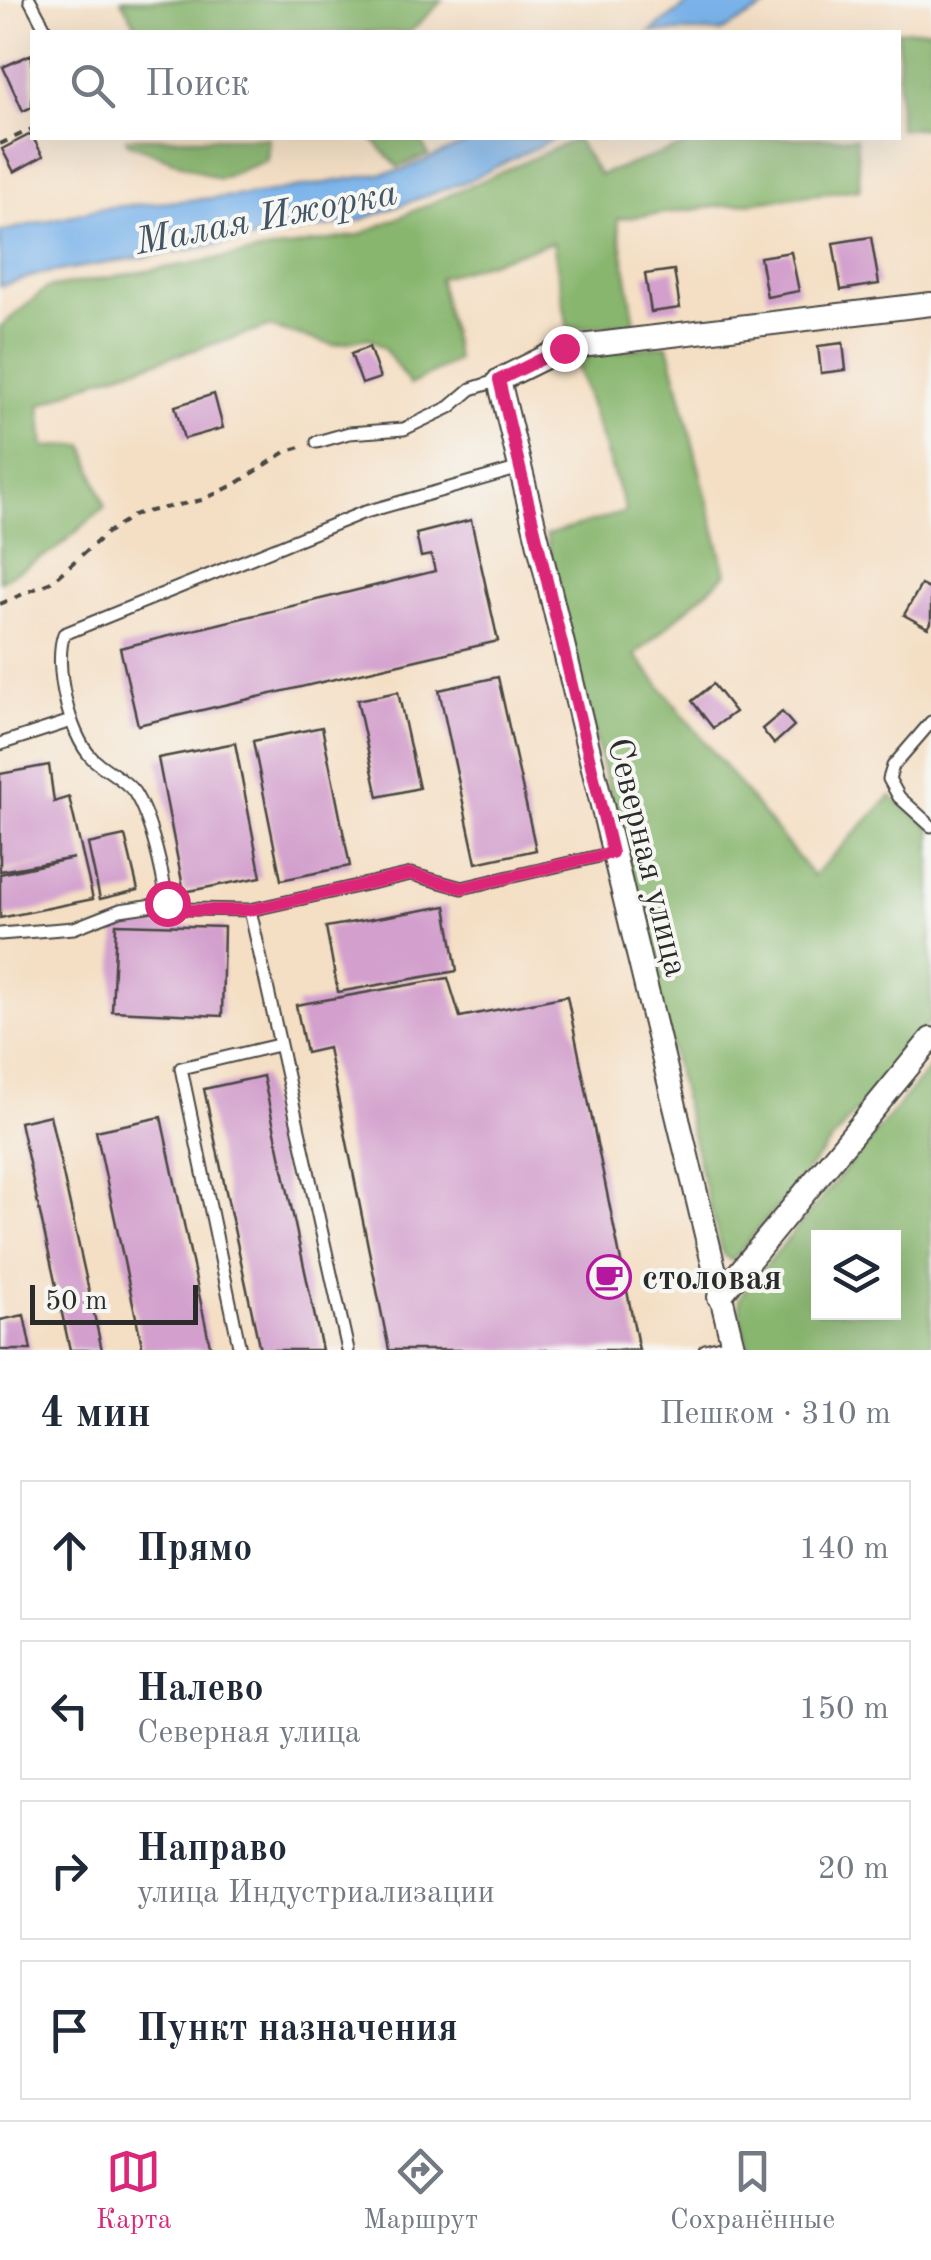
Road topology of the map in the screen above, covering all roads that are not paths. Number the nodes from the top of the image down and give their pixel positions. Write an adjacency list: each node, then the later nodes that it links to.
1 (30, 0): 2 (lane)
2 (46, 30)
3 (931, 304): 4 (street)
4 (499, 380): 5 (lane); 6 (street, Северная улица)
5 (317, 442)
6 (520, 468): 7 (lane); 11 (street, Северная улица)
7 (71, 721): 9 (lane); 12 (lane)
8 (931, 722): 10 (lane)
9 (0, 744)
10 (931, 826)
11 (612, 853): 13 (lane); 17 (street, Северная улица)
12 (167, 903): 13 (lane); 14 (lane)
13 (250, 910): 16 (lane)
14 (0, 934)
15 (931, 1038): 17 (street)
16 (278, 1045): 19 (lane); 20 (lane)
17 (719, 1297): 18 (street, Северная улица)
18 (733, 1347): 21 (lane)
19 (240, 1350)
20 (348, 1350)
21 (705, 1350)

